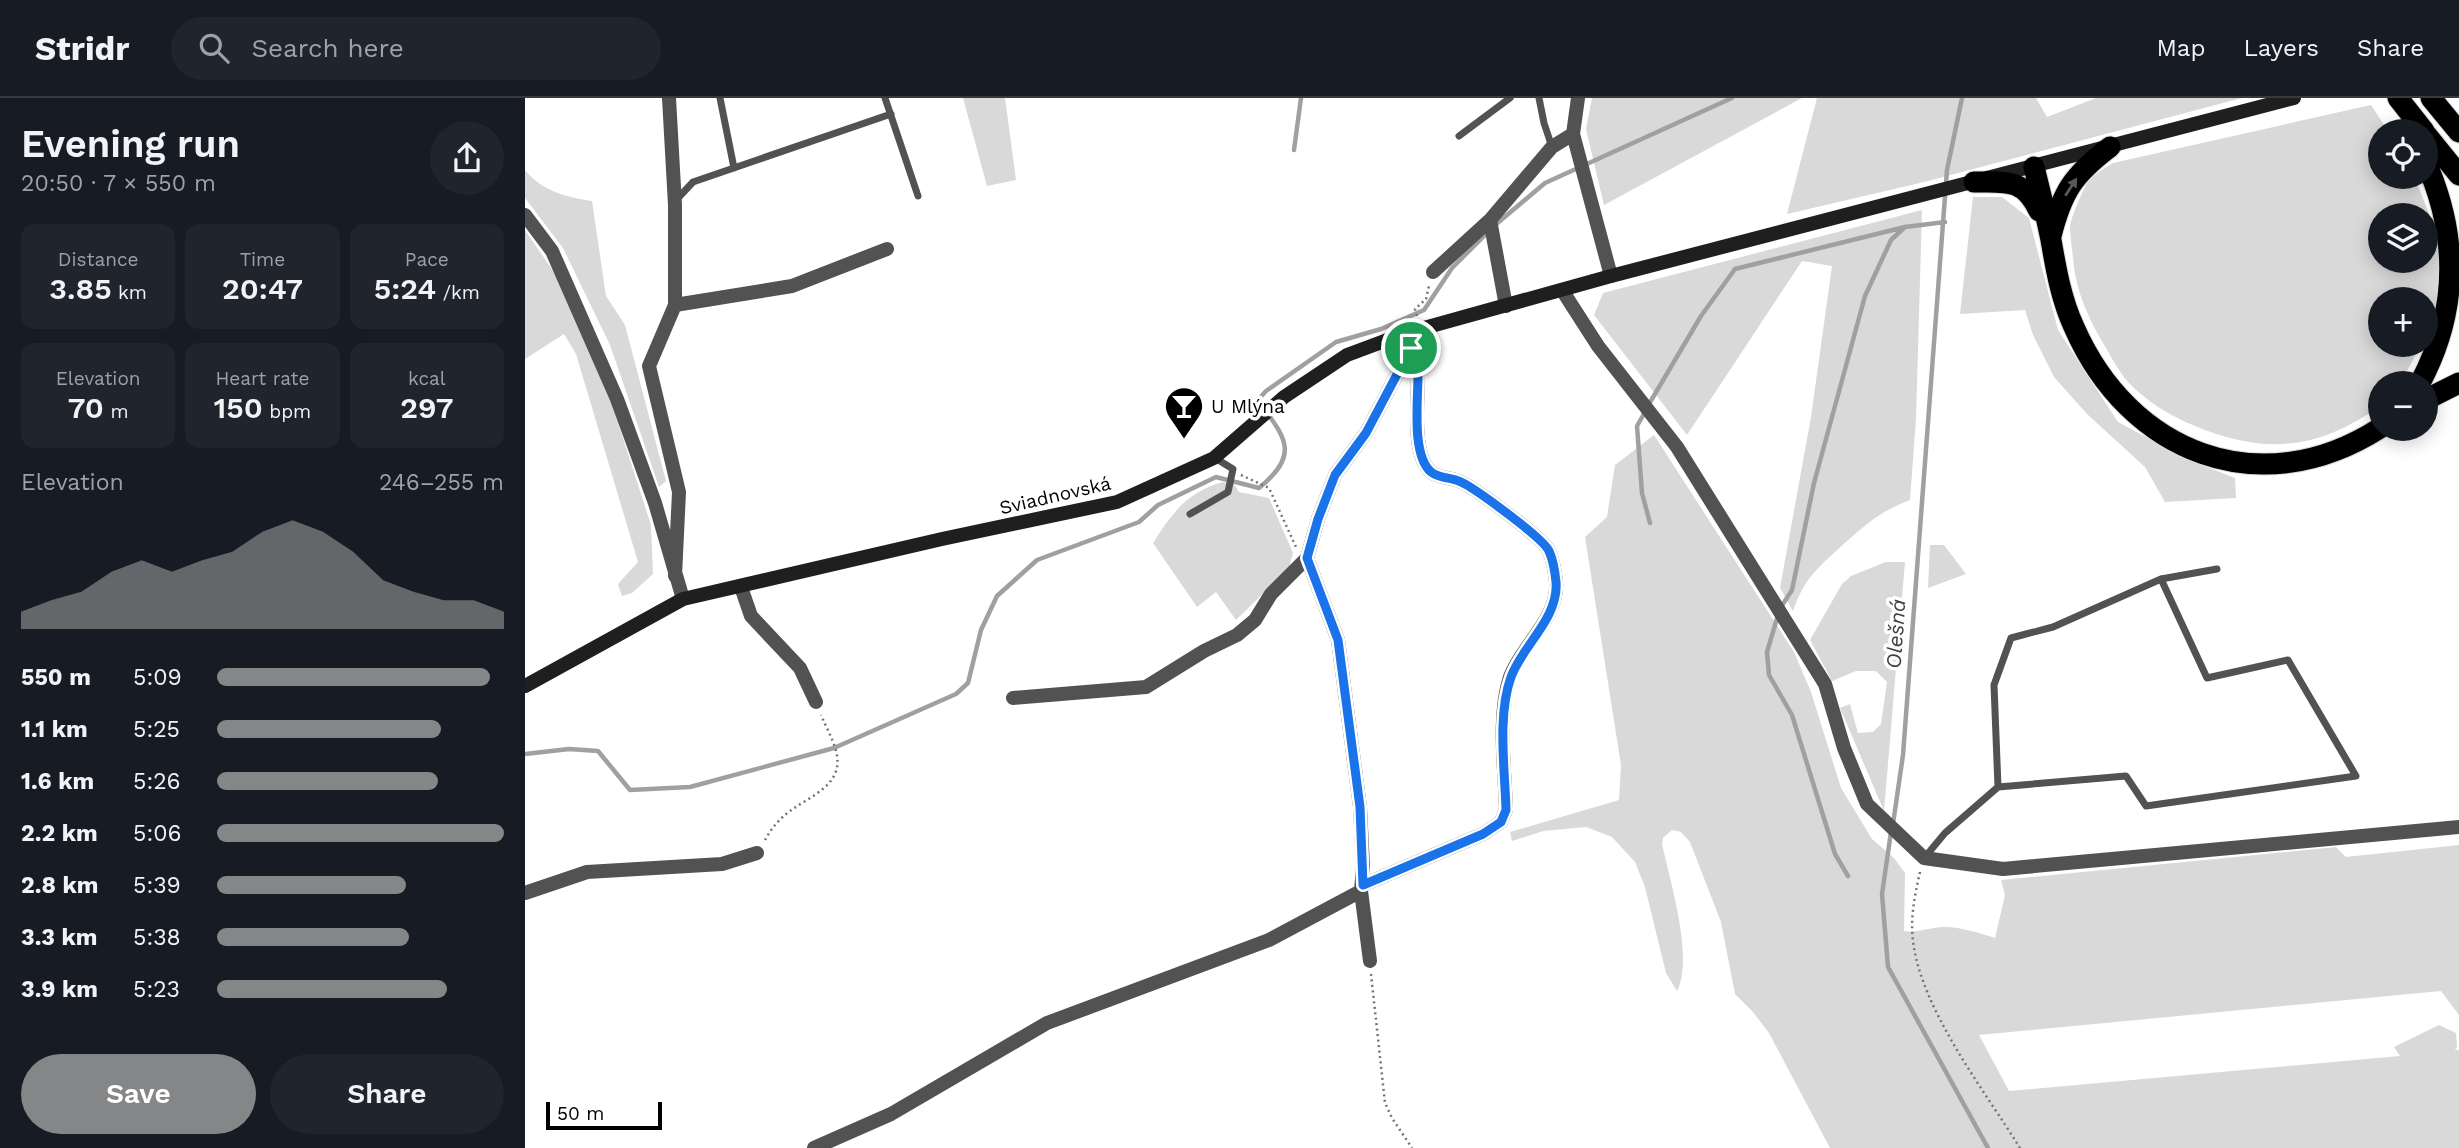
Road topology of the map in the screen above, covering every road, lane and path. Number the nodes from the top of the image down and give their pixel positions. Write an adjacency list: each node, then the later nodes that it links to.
1 (669, 98): 25 (street)
2 (720, 98): 20 (lane)
3 (885, 98): 10 (lane)
4 (1510, 98): 15 (lane)
5 (1539, 98): 16 (lane)
6 (1578, 98): 14 (street)
7 (2292, 98): 17 (street, Sviadnovská)
8 (2396, 98): 11 (highway); 12 (highway)
9 (2431, 98): 13 (highway)
10 (891, 114): 20 (lane); 24 (lane)
11 (2406, 119)
12 (2414, 119)
13 (2459, 132)
14 (1573, 134): 16 (street); 31 (street)
15 (1459, 136)
16 (1552, 147): 27 (street)
17 (2110, 147): 19 (street, Sviadnovská); 28 (highway, one-way to 17)
18 (2438, 148): 21 (highway)
19 (2034, 167): 22 (street, Sviadnovská); 28 (highway)
20 (734, 168): 25 (lane)
21 (2459, 175)
22 (1974, 182): 28 (highway); 31 (street, Sviadnovská)
23 (2438, 187): 38 (highway)
24 (918, 196)
25 (675, 205): 33 (street)
26 (525, 215): 48 (street)
27 (1490, 226): 30 (street); 34 (street)
28 (2051, 239): 41 (highway)
29 (887, 249): 33 (street)
30 (1433, 272): 35 (path)
31 (1611, 276): 32 (street, Sviadnovská)
32 (1562, 290): 34 (street, Sviadnovská); 58 (street)
33 (675, 305): 48 (street)
34 (1506, 306): 36 (street, Sviadnovská)
35 (1415, 309)
36 (1406, 333): 37 (street); 42 (street, Sviadnovská)
37 (1411, 348): 46 (street); 59 (street)
38 (2426, 371)
39 (2459, 383): 40 (highway)
40 (2438, 394)
41 (2368, 435)
42 (1214, 458): 43 (lane); 50 (street, Sviadnovská)
43 (1233, 469): 44 (lane); 45 (path)
44 (1190, 514)
45 (1295, 546)
46 (1307, 558): 53 (street); 59 (street)
47 (2217, 569): 49 (lane)
48 (675, 576): 51 (street)
49 (2161, 579): 55 (lane); 55 (lane)
50 (741, 587): 51 (street, Sviadnovská); 54 (street)
51 (683, 599): 52 (street, Sviadnovská)
52 (525, 686)
53 (1013, 698)
54 (816, 702): 57 (path)
55 (1998, 787): 58 (lane)
56 (2459, 827): 58 (street)
57 (757, 853): 60 (street)
58 (1924, 858): 64 (path)
59 (1362, 888): 61 (street); 62 (street)
60 (525, 893)
61 (1370, 961): 63 (path)
62 (814, 1148)
63 (1412, 1148)
64 (2020, 1148)

